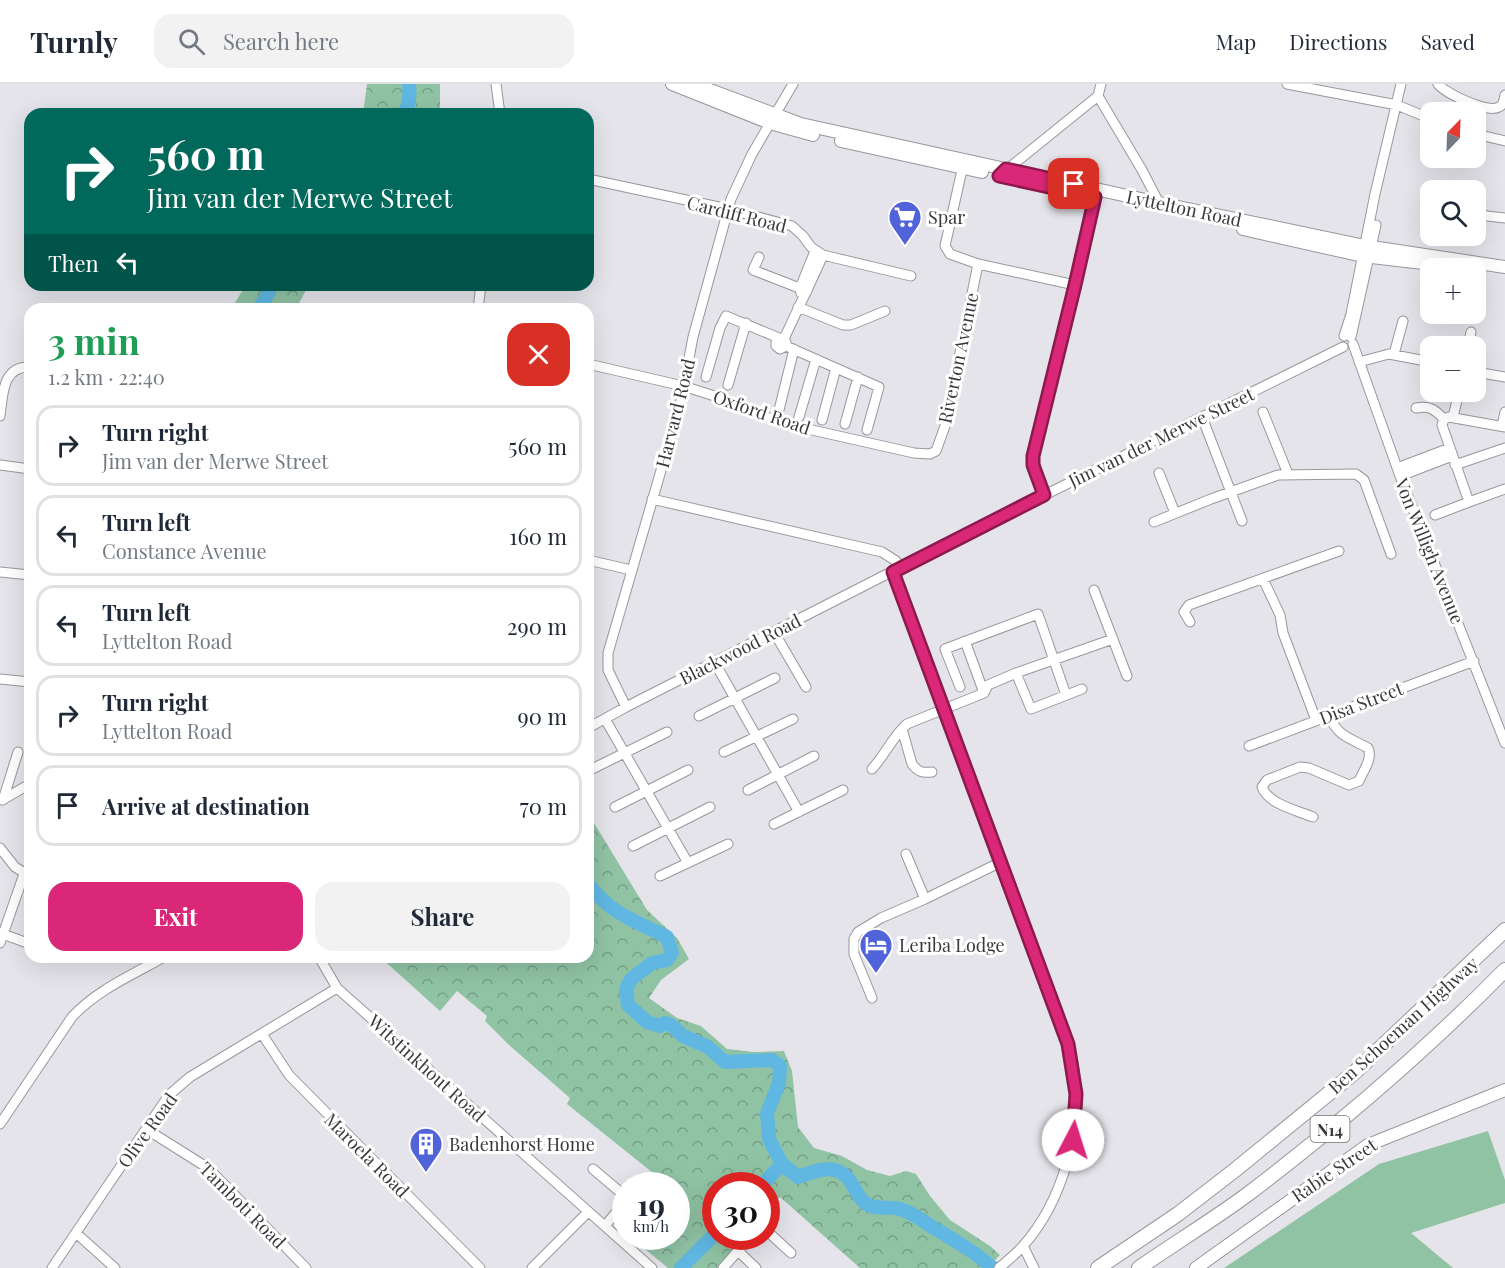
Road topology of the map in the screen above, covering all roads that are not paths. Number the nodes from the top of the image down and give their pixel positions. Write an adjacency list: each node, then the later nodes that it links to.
1 (496, 84): 12 (street)
2 (672, 84): 14 (main road, Lyttelton Road)
3 (694, 84): 14 (main road, Lyttelton Road)
4 (793, 84): 14 (street, Harvard Road)
5 (1101, 84): 10 (street)
6 (1287, 84): 11 (street)
7 (1401, 84): 11 (street)
8 (1438, 84): 9 (street)
9 (1505, 95)
10 (1098, 96): 18 (street); 21 (street)
11 (1397, 105): 13 (street); 25 (street)
12 (499, 108)
13 (1420, 114)
14 (772, 119): 17 (main road, Lyttelton Road); 22 (street, Harvard Road)
15 (1486, 136): 16 (street)
16 (1505, 141)
17 (963, 164): 18 (main road, Lyttelton Road); 29 (street)
18 (1002, 172): 20 (main road, Lyttelton Road)
19 (594, 180): 22 (street, Cardiff Road)
20 (1096, 193): 21 (main road, Lyttelton Road); 25 (main road, Lyttelton Road); 36 (street)
21 (1159, 203): 25 (main road, Lyttelton Road)
22 (728, 209): 26 (street, Cardiff Road); 56 (street, Harvard Road)
23 (1486, 216): 24 (street)
24 (1505, 218)
25 (1368, 251): 28 (main road, Lyttelton Road); 30 (main road, Lyttelton Road); 43 (street)
26 (819, 253): 34 (street); 37 (street)
27 (759, 257): 31 (street)
28 (1420, 260)
29 (978, 264): 36 (street); 72 (street, Riverton Avenue)
30 (1505, 267)
31 (753, 270): 35 (street); 37 (street)
32 (1486, 271): 33 (main road)
33 (1505, 273)
34 (911, 276)
35 (749, 279)
36 (1075, 285): 81 (street)
37 (802, 296): 38 (street); 44 (street)
38 (885, 311)
39 (1403, 321): 45 (street)
40 (746, 323): 44 (street); 54 (street); 57 (street)
41 (1472, 332): 42 (street)
42 (1471, 336)
43 (1346, 342): 47 (street, Von Willigh Avenue); 65 (street, Jim van der Merwe Street)
44 (786, 343): 46 (street); 60 (street)
45 (1394, 354): 47 (street); 48 (street)
46 (816, 359): 51 (street); 64 (street)
47 (1359, 360): 76 (street, Von Willigh Avenue)
48 (1420, 360)
49 (594, 365): 56 (street, Oxford Road)
50 (24, 368): 63 (street)
51 (836, 368): 55 (street); 67 (street)
52 (1486, 373): 53 (street)
53 (1505, 376)
54 (706, 377)
55 (858, 377): 68 (street); 70 (street)
56 (684, 386): 72 (street, Oxford Road); 82 (street, Harvard Road)
57 (728, 386)
58 (1455, 402): 66 (street)
59 (1416, 408): 66 (street)
60 (778, 410)
61 (1263, 412): 78 (street)
62 (1505, 412): 69 (street)
63 (0, 416)
64 (799, 417)
65 (1202, 417): 80 (street); 81 (street, Jim van der Merwe Street)
66 (1449, 418): 69 (street); 73 (street)
67 (822, 420)
68 (845, 424)
69 (1504, 427)
70 (867, 430)
71 (1505, 448): 73 (street)
72 (936, 451)
73 (1452, 456): 76 (street); 83 (street)
74 (0, 465): 75 (street)
75 (24, 468)
76 (1399, 472): 102 (street, Von Willigh Avenue)
77 (1159, 473): 84 (street)
78 (1288, 474): 80 (street); 89 (street)
79 (1505, 489): 83 (street)
80 (1231, 491): 84 (street); 86 (street)
81 (1044, 495): 92 (street, Jim van der Merwe Street)
82 (652, 499): 91 (street, Harvard Road); 92 (street)
83 (1469, 502): 85 (street)
84 (1175, 513): 87 (street)
85 (1435, 515)
86 (1242, 521)
87 (1154, 522)
88 (1339, 551): 95 (street)
89 (1391, 554)
90 (594, 561): 91 (street)
91 (631, 570): 115 (street, Harvard Road)
92 (897, 570): 98 (street, Blackwood Road); 116 (street)
93 (0, 572): 94 (street)
94 (24, 574)
95 (1263, 579): 97 (street); 121 (street)
96 (1094, 590): 99 (street)
97 (1190, 622)
98 (774, 632): 103 (street, Blackwood Road); 109 (street)
99 (1113, 639): 101 (street); 105 (street)
100 (965, 641): 101 (street); 110 (street); 112 (street)
101 (1054, 660): 104 (street); 113 (street)
102 (1473, 661): 117 (street, Disa Street); 126 (street, Von Willigh Avenue)
103 (715, 663): 114 (street); 115 (street, Blackwood Road)
104 (1016, 673): 112 (street); 113 (street)
105 (1127, 676)
106 (775, 678): 114 (street)
107 (0, 679): 108 (street)
108 (24, 681)
109 (806, 687)
110 (960, 687)
111 (1082, 689): 113 (street)
112 (984, 693): 116 (street)
113 (1066, 695)
114 (735, 698): 118 (street); 125 (street)
115 (626, 707): 119 (street, Blackwood Road)
116 (943, 709): 123 (street); 152 (street)
117 (1329, 715): 121 (street, Disa Street); 145 (street)
118 (699, 716)
119 (605, 719): 122 (street, Blackwood Road); 130 (street)
120 (793, 719): 125 (street)
121 (1316, 720): 127 (street, Disa Street)
122 (594, 725)
123 (902, 729): 133 (street); 135 (street)
124 (668, 732): 130 (street)
125 (756, 736): 129 (street); 136 (street)
126 (1505, 743)
127 (1249, 746)
128 (18, 752): 141 (street)
129 (724, 752)
130 (625, 753): 132 (street); 140 (street)
131 (814, 756): 136 (street)
132 (594, 768)
133 (872, 769)
134 (688, 771): 140 (street)
135 (932, 772)
136 (777, 774): 138 (street); 144 (street)
137 (24, 787): 141 (street)
138 (748, 790)
139 (843, 790): 144 (street)
140 (645, 792): 142 (street); 147 (street)
141 (2, 800)
142 (615, 807)
143 (710, 807): 147 (street)
144 (799, 812): 146 (street)
145 (1313, 816)
146 (774, 824)
147 (667, 828): 149 (street); 153 (street)
148 (728, 844): 153 (street)
149 (633, 846)
150 (0, 848): 154 (street)
151 (906, 854): 157 (street)
152 (1001, 862): 157 (street); 177 (street)
153 (688, 863): 155 (street)
154 (24, 873)
155 (660, 876)
156 (24, 882): 159 (street)
157 (925, 899): 165 (street)
158 (1505, 930): 191 (highway, Ben Schoeman Highway / N14)
159 (1, 937): 160 (street)
160 (24, 943)
161 (153, 963): 168 (street)
162 (322, 963): 164 (street, Witstinkhout Road)
163 (1505, 970): 192 (highway, Ben Schoeman Highway / N14)
164 (337, 988): 166 (street, Olive Road); 172 (street, Witstinkhout Road)
165 (872, 998)
166 (262, 1034): 169 (street, Olive Road); 184 (street, Maroela Road)
167 (1505, 1090): 180 (main road, Rabie Street)
168 (0, 1124)
169 (146, 1129): 175 (street, Olive Road); 183 (street, Tamboti Road)
170 (593, 1168): 171 (street)
171 (612, 1186)
172 (588, 1212): 174 (street, Witstinkhout Road); 185 (street)
173 (612, 1217): 174 (street)
174 (605, 1226): 186 (street, Witstinkhout Road)
175 (76, 1233): 181 (street, Olive Road); 182 (street)
176 (780, 1243): 179 (street)
177 (1023, 1246): 189 (street); 190 (street)
178 (738, 1251): 187 (street); 188 (street)
179 (791, 1253)
180 (1206, 1264): 193 (main road, Rabie Street)
181 (52, 1268)
182 (115, 1268)
183 (306, 1268)
184 (480, 1268)
185 (532, 1268)
186 (652, 1268)
187 (723, 1268)
188 (756, 1268)
189 (999, 1268)
190 (1034, 1268)
191 (1098, 1268)
192 (1139, 1268)
193 (1196, 1268)

